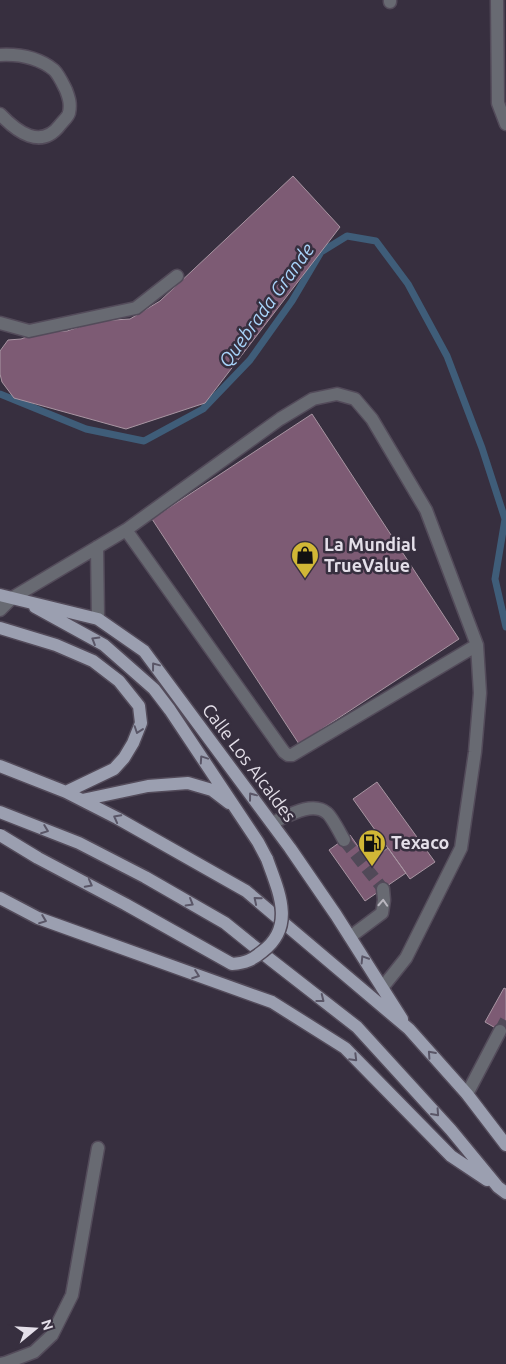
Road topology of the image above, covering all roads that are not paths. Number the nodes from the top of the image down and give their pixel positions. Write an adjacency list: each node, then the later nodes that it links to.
1 (497, 0): 4 (street)
2 (0, 55): 3 (street)
3 (0, 114)
4 (506, 124)
5 (177, 276): 6 (street)
6 (0, 323)
7 (126, 530): 8 (street); 13 (street); 13 (street)
8 (97, 547): 9 (street); 11 (street)
9 (12, 597): 10 (street); 11 (main road, Calle Los Alcaldes); 17 (main road, one-way to 9)
10 (0, 610)
11 (98, 619): 19 (main road, Calle Los Alcaldes, one-way to 11)
12 (0, 628): 15 (main road, one-way to 15)
13 (476, 645): 25 (street)
14 (0, 766): 15 (main road)
15 (66, 792): 16 (main road)
16 (82, 800): 17 (main road); 26 (main road, one-way to 16)
17 (235, 807): 20 (main road, one-way to 17, bridge)
18 (0, 812): 31 (main road, one-way to 31)
19 (272, 823): 21 (street); 24 (main road, Calle Los Alcaldes)
20 (0, 835)
21 (344, 840)
22 (382, 889): 24 (street, one-way to 22)
23 (0, 898): 31 (main road, one-way to 31)
24 (350, 937): 25 (main road, Calle Los Alcaldes, one-way to 24)
25 (382, 988): 26 (main road, Calle Los Alcaldes)
26 (408, 1029): 28 (main road, one-way to 26)
27 (500, 1030): 28 (street)
28 (467, 1094): 29 (main road)
29 (506, 1146)
30 (98, 1148): 32 (street)
31 (502, 1190)
32 (0, 1364)

